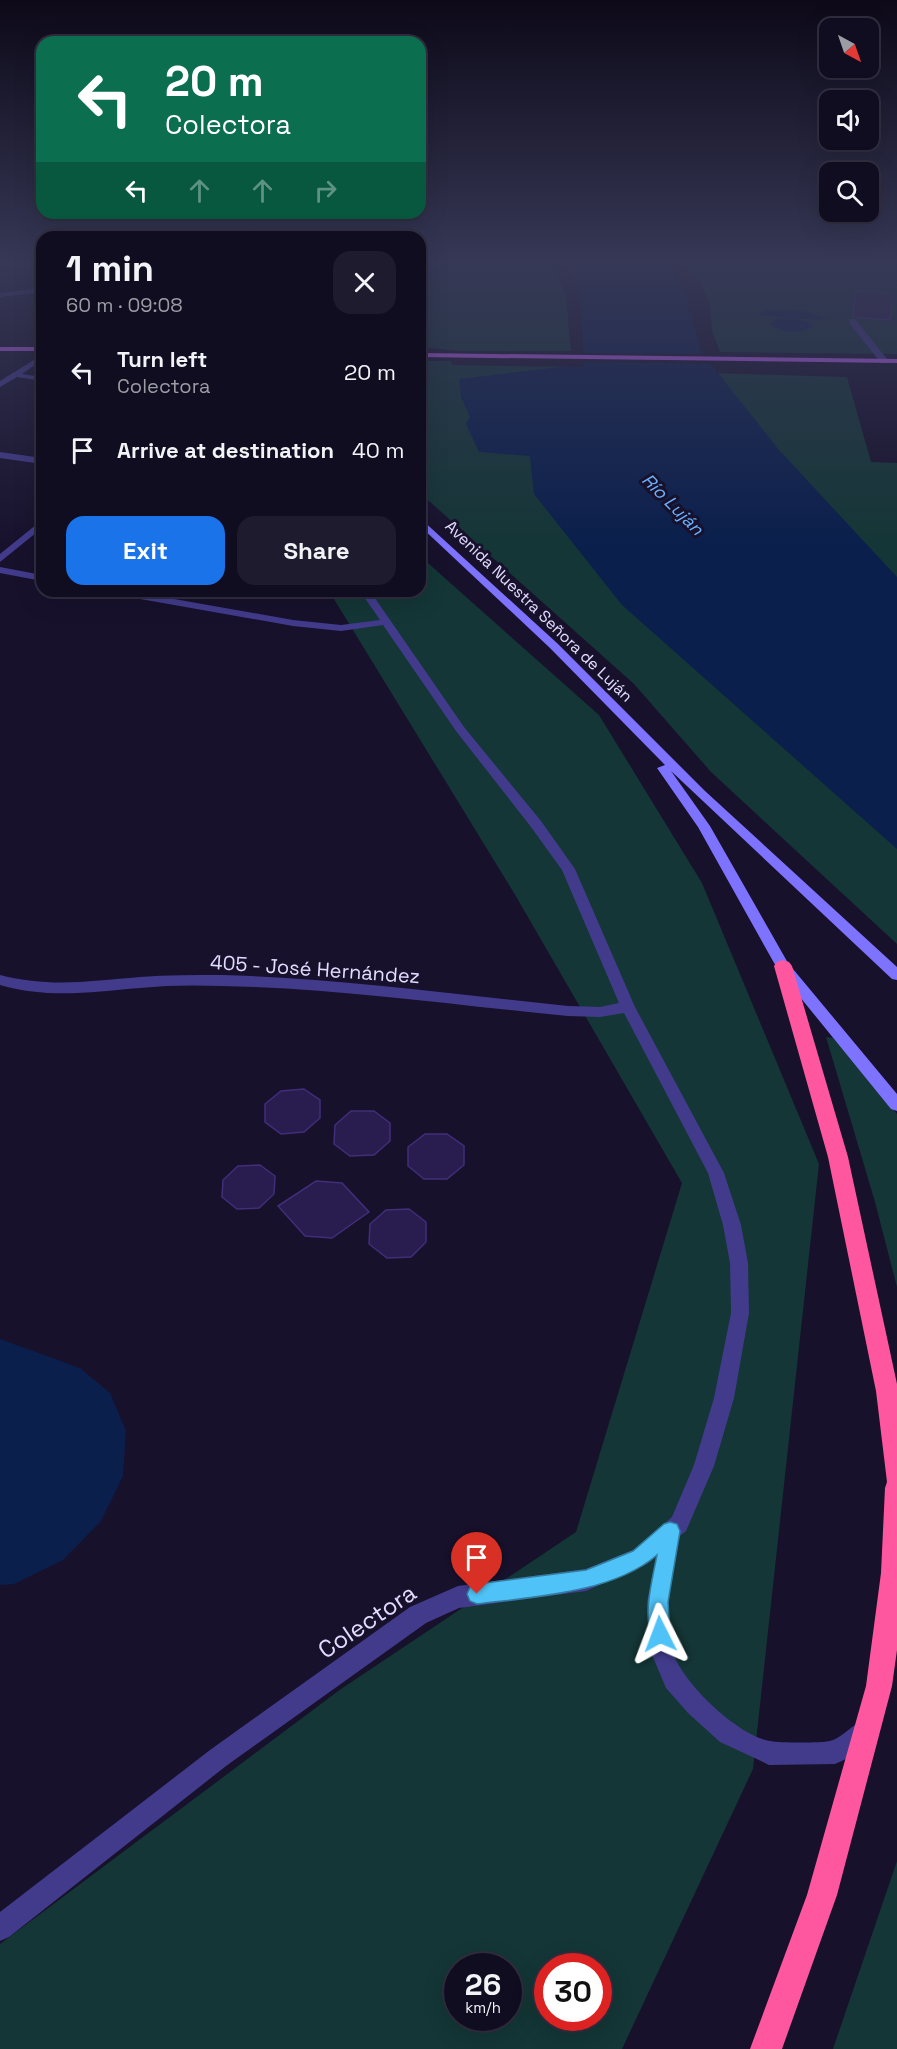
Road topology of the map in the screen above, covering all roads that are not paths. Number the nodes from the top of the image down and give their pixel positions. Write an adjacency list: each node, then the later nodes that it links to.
1 (0, 356): 4 (main road)
2 (441, 356): 6 (main road)
3 (880, 356): 6 (street)
4 (36, 357)
5 (36, 361): 8 (street)
6 (884, 361): 7 (main road)
7 (897, 361)
8 (16, 375): 9 (street); 10 (street)
9 (36, 378)
10 (0, 385)
11 (0, 455): 12 (street)
12 (36, 460)
13 (426, 527): 21 (main road, Avenida Nuestra Señora de Luján)
14 (36, 528): 15 (street)
15 (0, 559)
16 (0, 570): 17 (street)
17 (36, 577)
18 (144, 597): 20 (street)
19 (369, 597): 20 (street, Colectora)
20 (386, 622): 25 (street, Colectora)
21 (633, 727): 22 (main road, Avenida Nuestra Señora de Luján); 23 (main road, Avenida Nuestra Señora de Luján)
22 (783, 966): 26 (main road, Avenida Nuestra Señora de Luján); 27 (highway)
23 (897, 975)
24 (0, 980): 25 (street, 405 - José Hernández)
25 (628, 1007): 29 (street, Colectora)
26 (897, 1105)
27 (897, 1477)
28 (897, 1488): 30 (highway)
29 (670, 1531): 30 (street); 31 (street, Colectora)
30 (868, 1729): 32 (highway)
31 (0, 1928)
32 (766, 2049)

